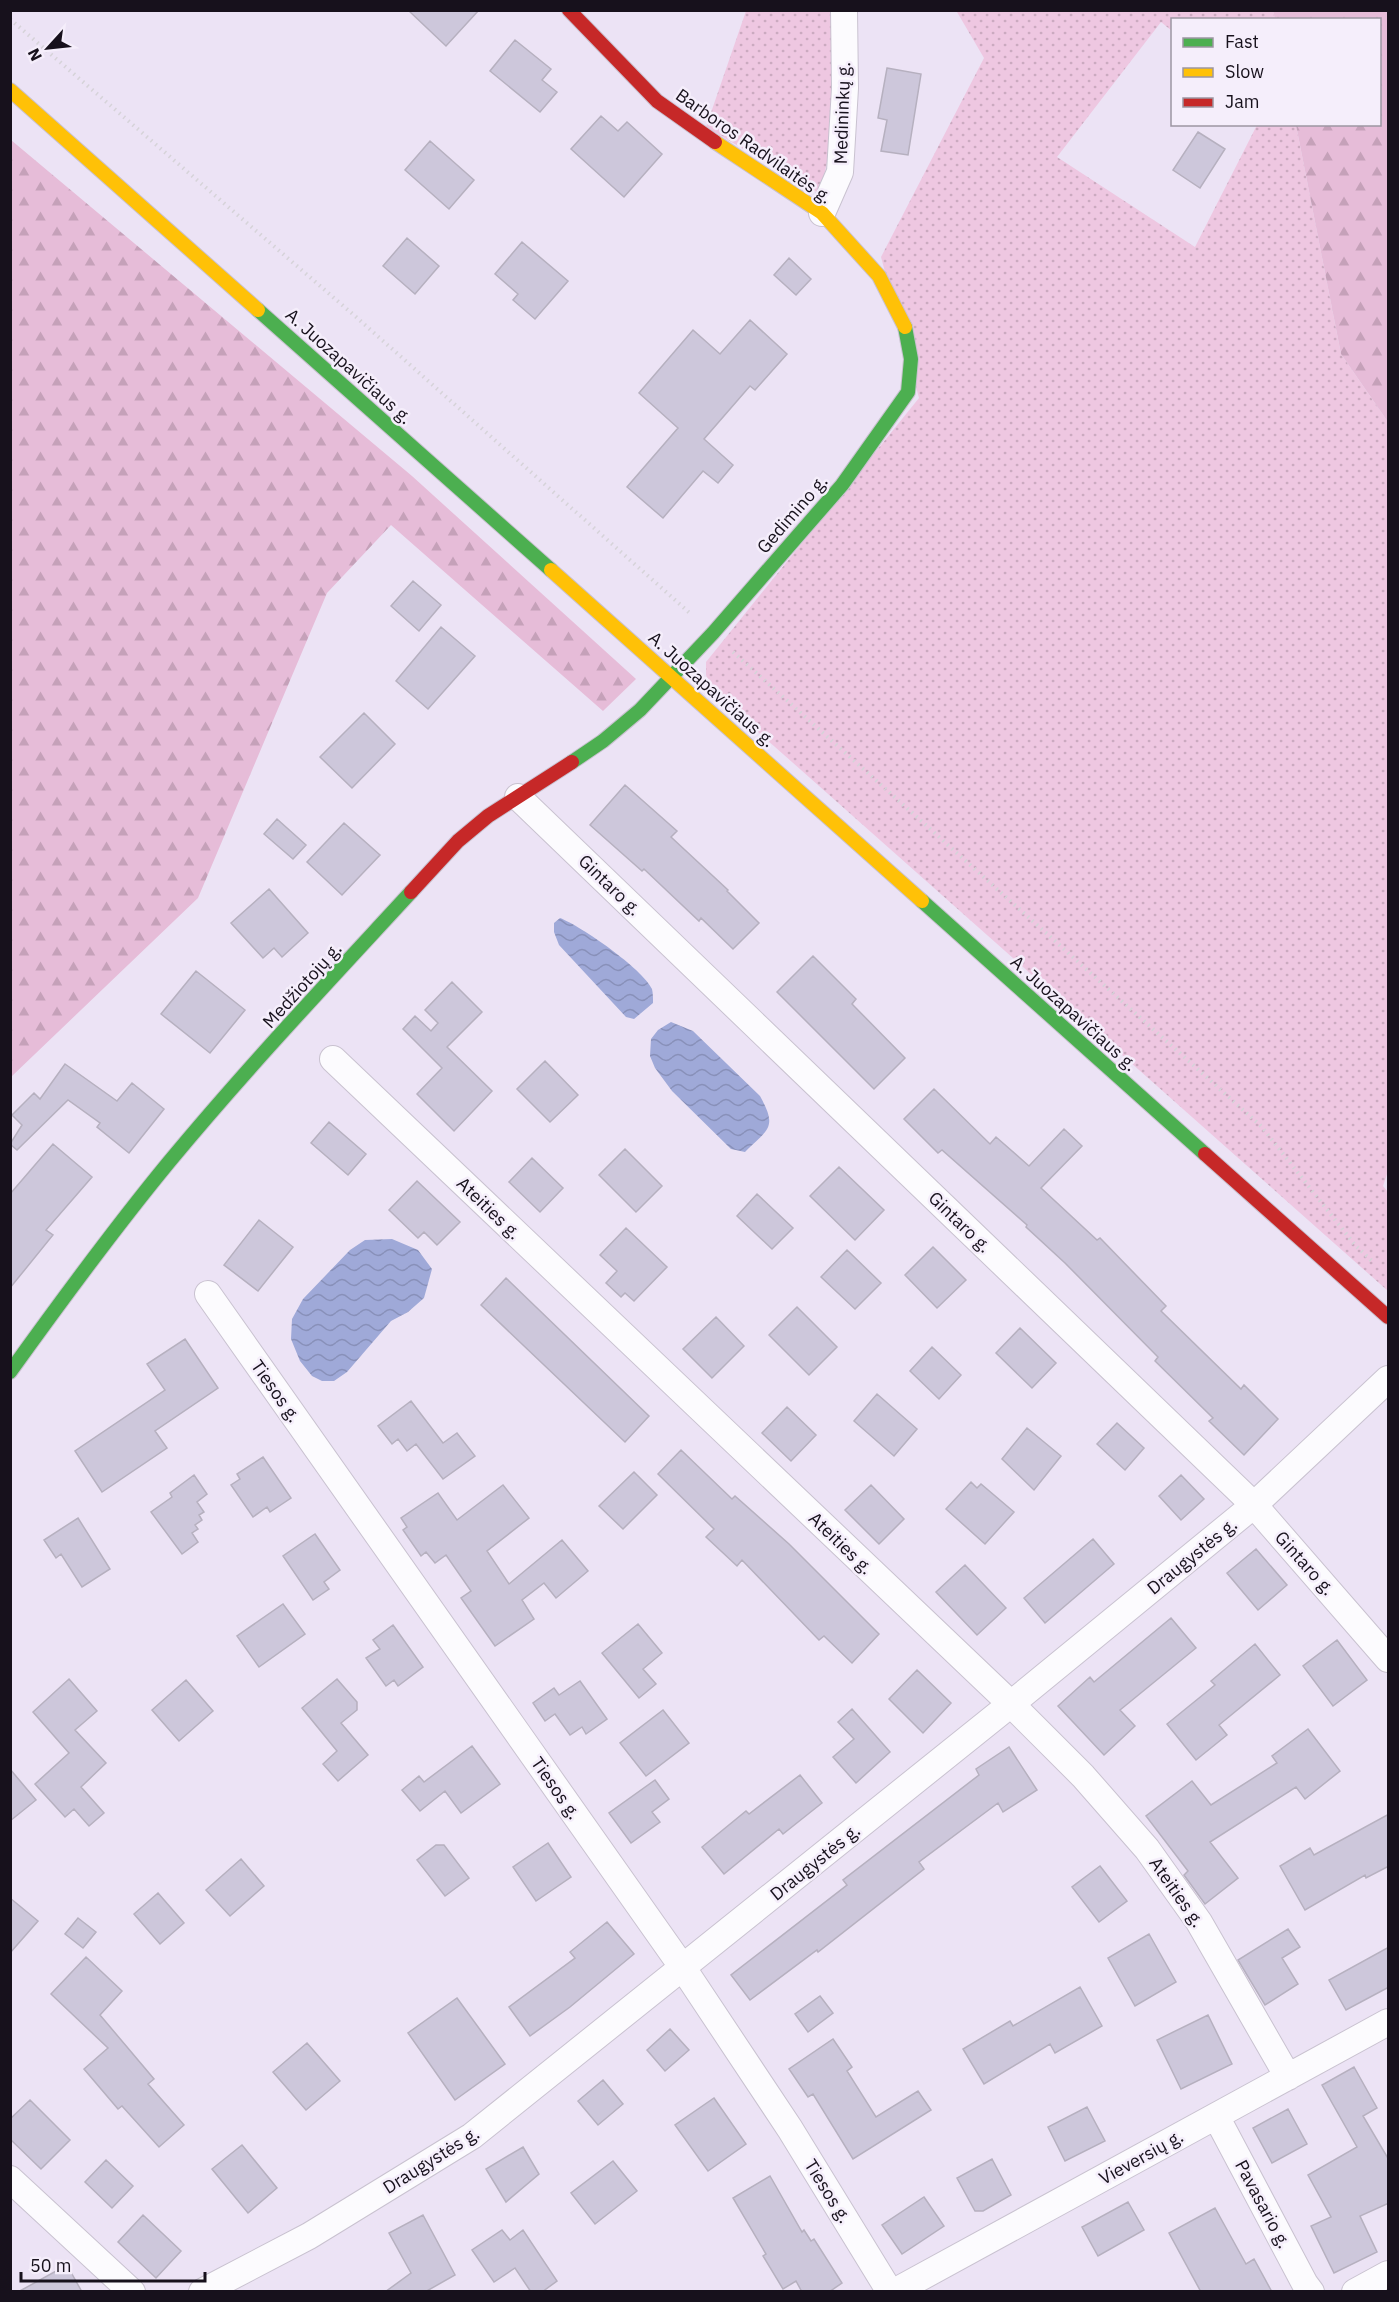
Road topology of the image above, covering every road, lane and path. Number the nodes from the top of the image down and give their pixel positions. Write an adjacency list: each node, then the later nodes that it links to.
1 (569, 10): 4 (street, Barboros Radvilaitės g.)
2 (844, 10): 4 (street, Medininkų g.)
3 (10, 90): 6 (street, A. Juozapavičiaus g.)
4 (822, 213): 5 (street, Barboros Radvilaitės g.)
5 (911, 359): 6 (street, Gedimino g.)
6 (671, 676): 7 (street, Medžiotojų g.); 10 (street, A. Juozapavičiaus g.)
7 (518, 797): 11 (street, Medžiotojų g.); 13 (street, Gintaro g.)
8 (333, 1059): 15 (street, Ateities g.)
9 (208, 1294): 16 (street, Tiesos g.)
10 (1389, 1317)
11 (10, 1372)
12 (1389, 1379): 13 (street, Draugystės g.)
13 (1254, 1505): 14 (street, Gintaro g.); 15 (street, Draugystės g.)
14 (1389, 1659)
15 (1011, 1704): 16 (street, Draugystės g.); 18 (street, Ateities g.)
16 (683, 1968): 23 (street, Draugystės g.); 24 (street, Tiesos g.)
17 (1389, 2022): 18 (street, Vieversių g.)
18 (1288, 2077): 19 (street, Vieversių g.)
19 (1216, 2116): 24 (street, Vieversių g.); 25 (street, Pavasario g.)
20 (10, 2179): 22 (street)
21 (1389, 2274): 26 (street)
22 (132, 2292)
23 (202, 2292)
24 (892, 2292)
25 (1311, 2292)
26 (1355, 2292)

